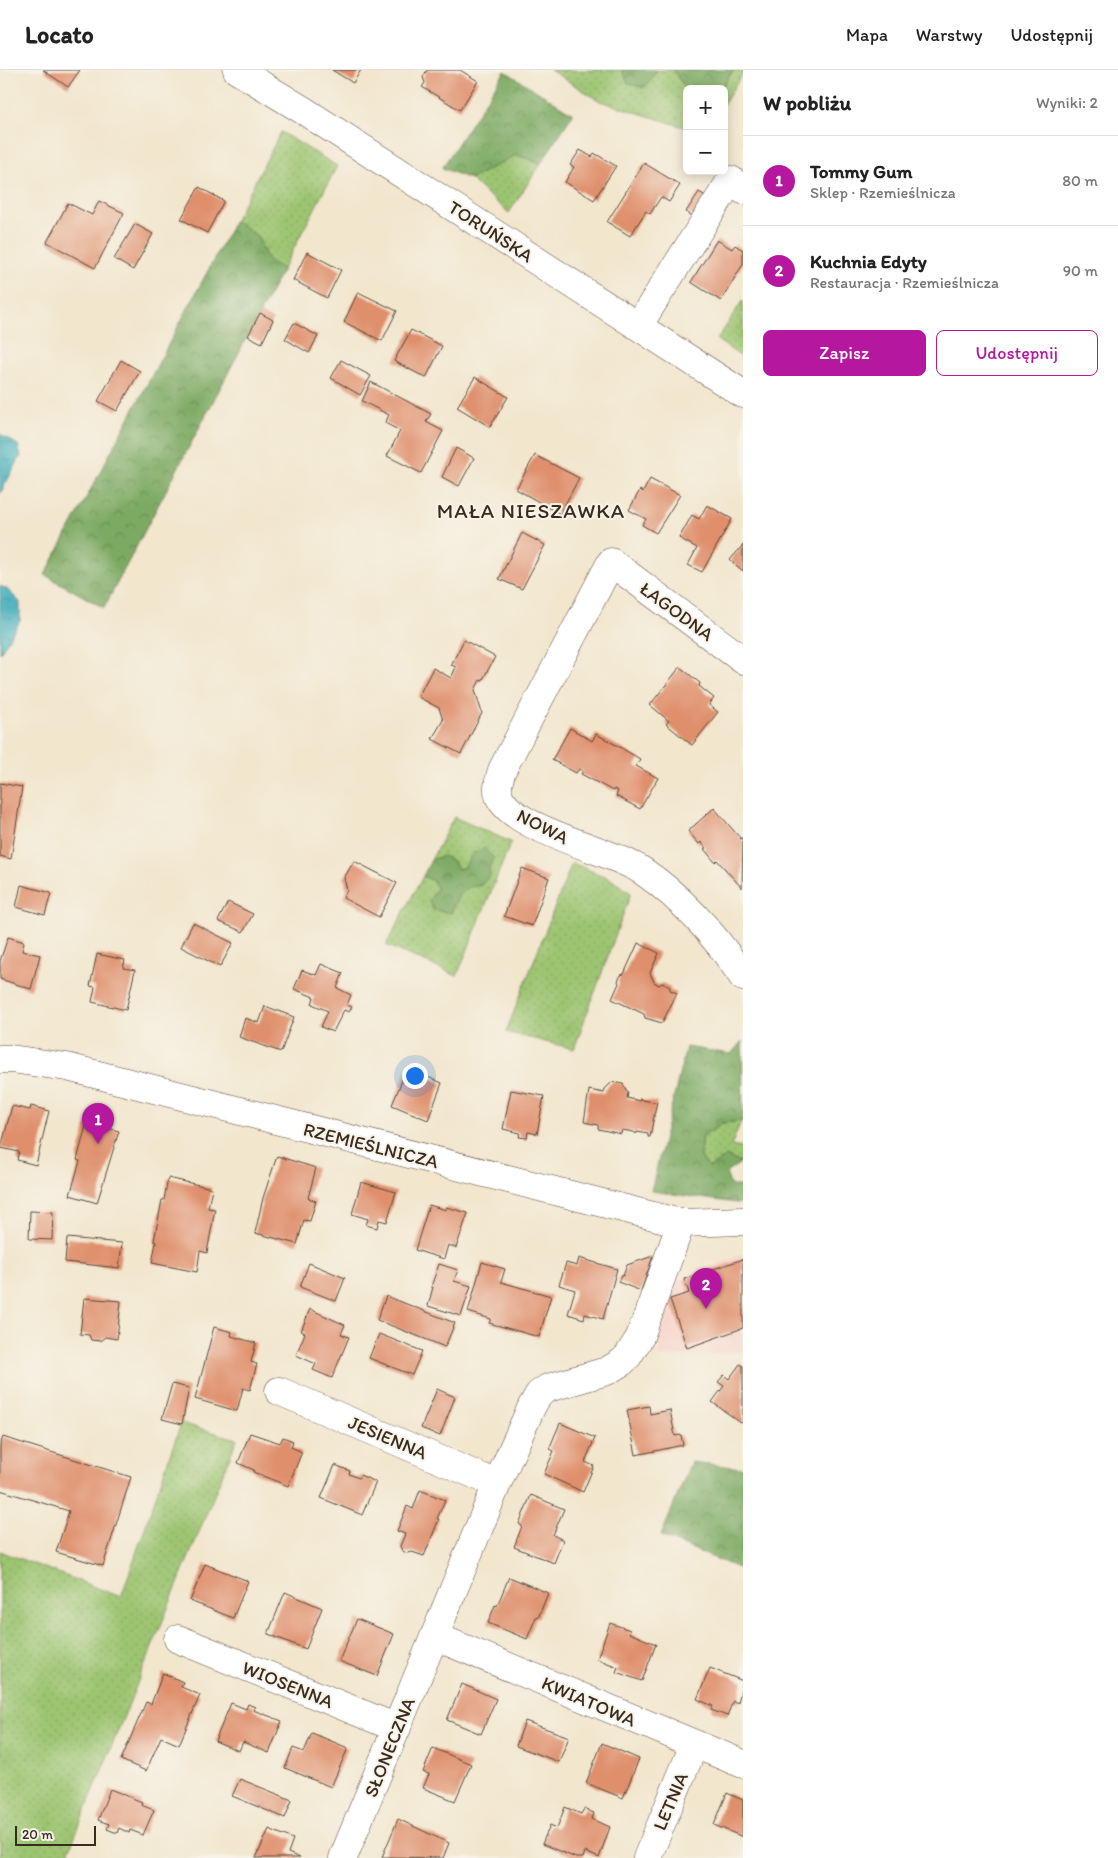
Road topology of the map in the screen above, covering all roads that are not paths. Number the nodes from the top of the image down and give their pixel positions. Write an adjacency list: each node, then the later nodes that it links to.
1 (237, 70): 3 (street, TORUŃSKA)
2 (737, 185): 3 (street)
3 (638, 326): 4 (street, TORUŃSKA)
4 (743, 394)
5 (611, 562): 6 (street, ŁAGODNA); 7 (street, NOWA)
6 (743, 660)
7 (743, 976)
8 (0, 1059): 10 (street, RZEMIEŚLNICZA)
9 (743, 1221): 10 (street, RZEMIEŚLNICZA)
10 (681, 1223): 12 (street, SŁONECZNA)
11 (280, 1391): 12 (street, JESIENNA)
12 (497, 1484): 13 (street, SŁONECZNA)
13 (434, 1636): 15 (street, SŁONECZNA); 16 (street, KWIATOWA)
14 (178, 1639): 15 (street, WIOSENNA)
15 (397, 1728): 18 (street, SŁONECZNA)
16 (694, 1745): 17 (street, KWIATOWA); 19 (street, LETNIA)
17 (743, 1764)
18 (343, 1858)
19 (647, 1858)

